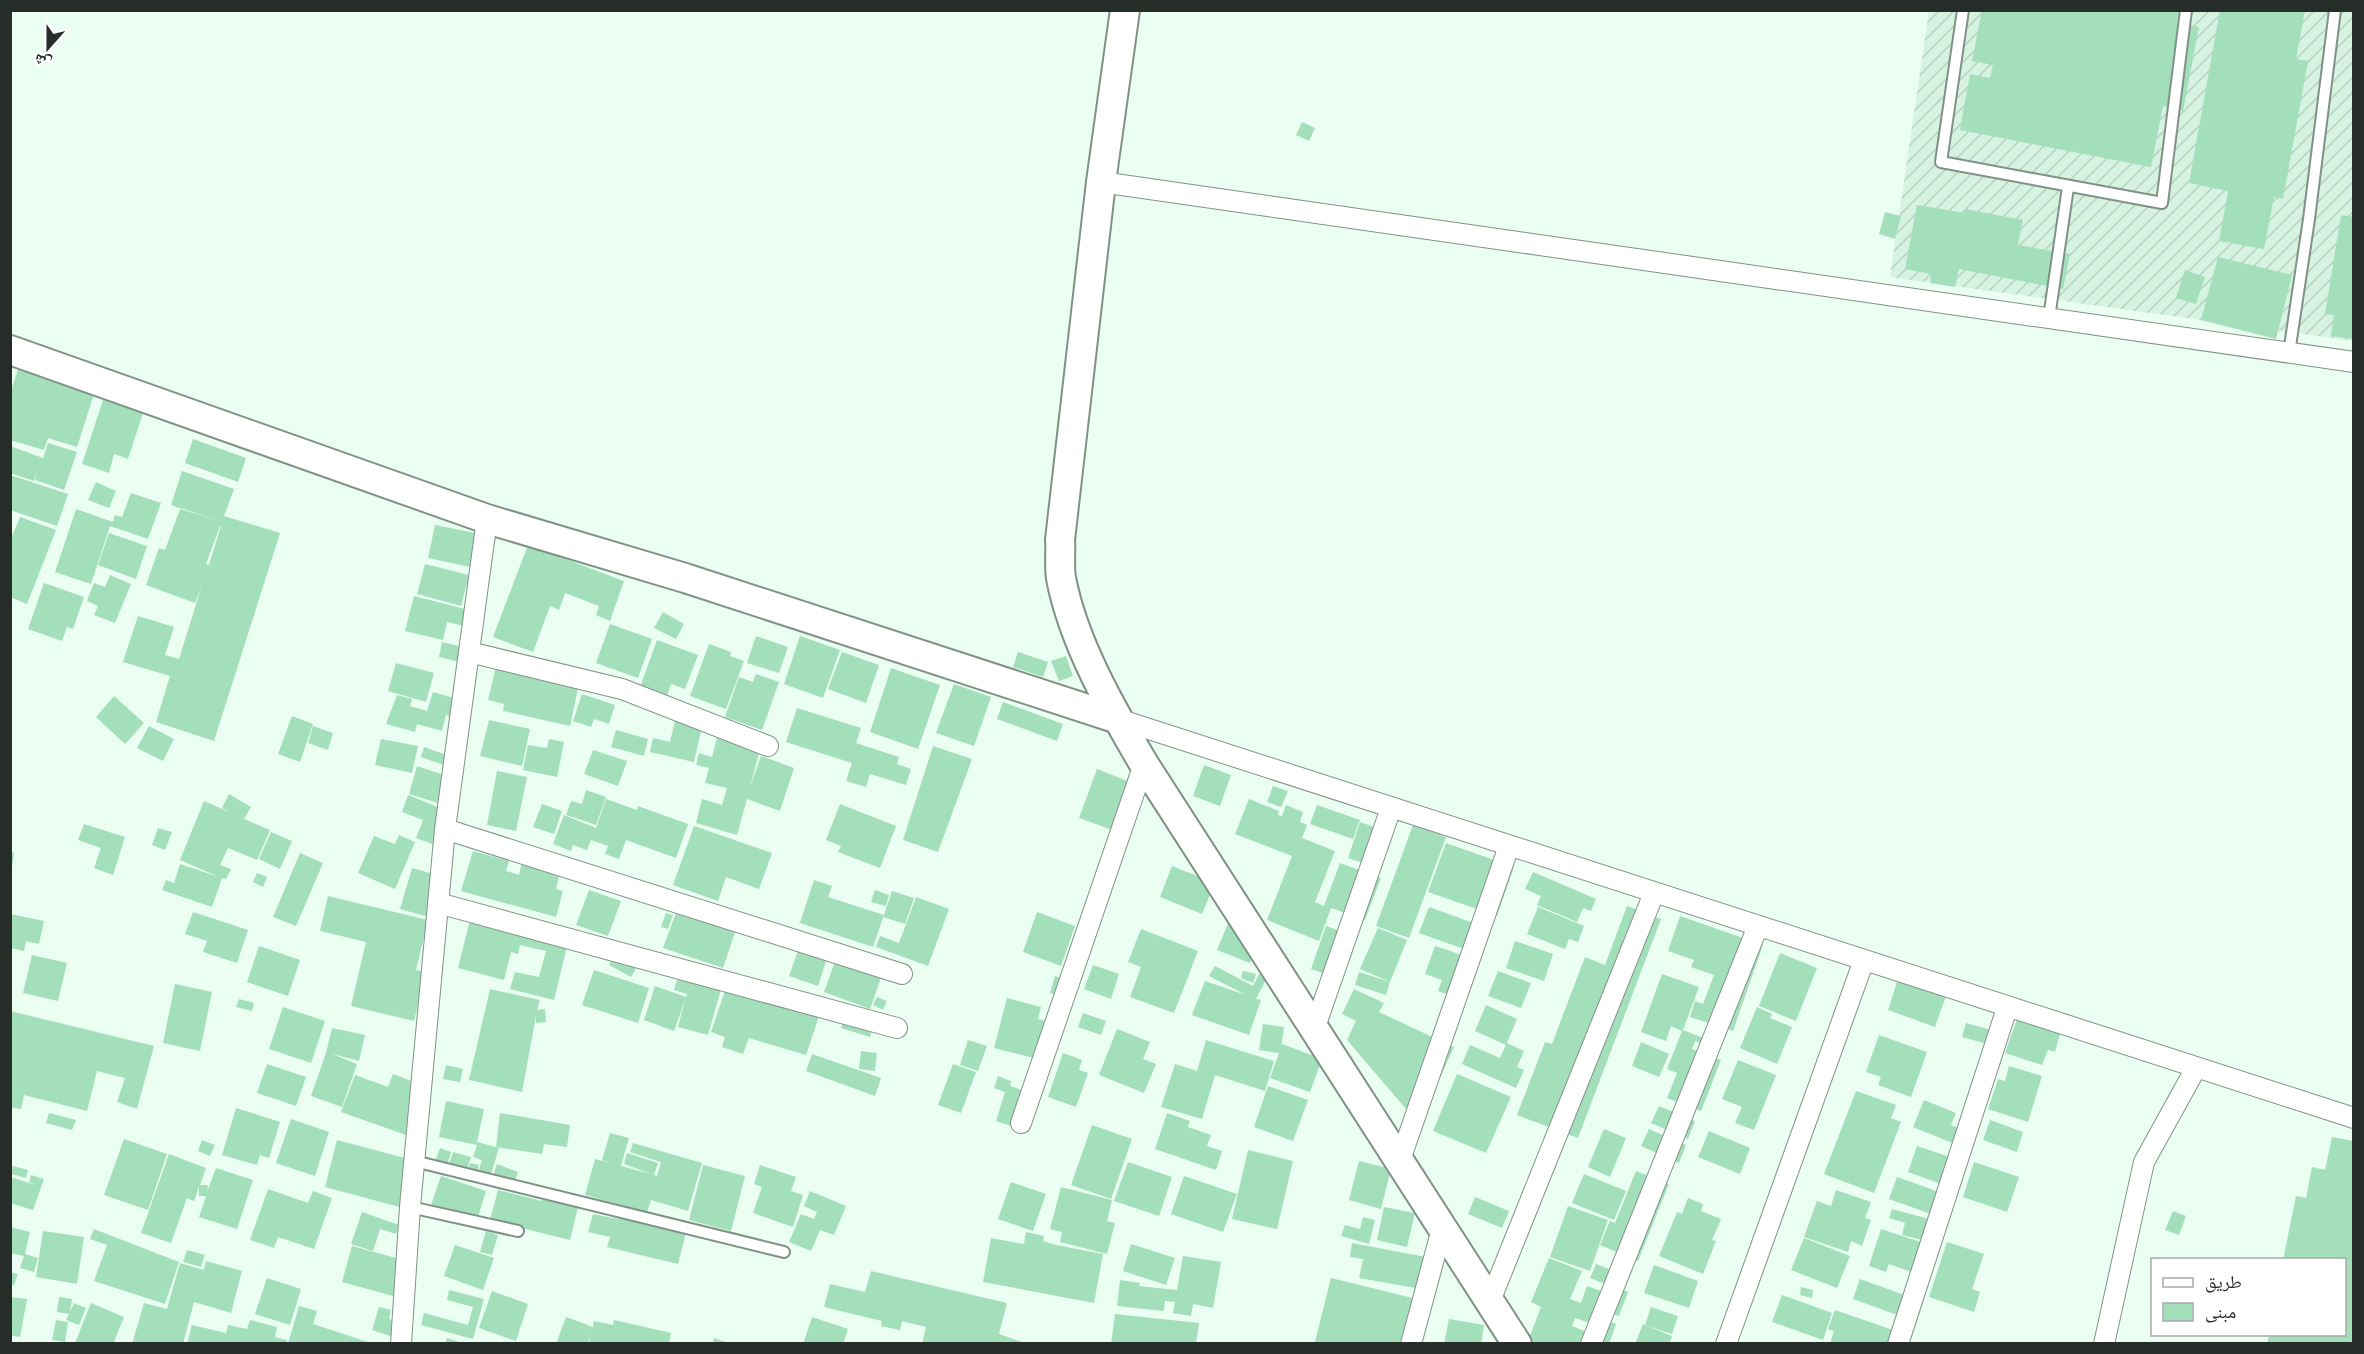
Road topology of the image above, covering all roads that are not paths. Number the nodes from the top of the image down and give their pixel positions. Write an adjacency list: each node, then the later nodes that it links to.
1 (1125, 10): 5 (street)
2 (1963, 10): 6 (lane)
3 (2186, 10): 6 (lane)
4 (2335, 10): 9 (lane)
5 (1101, 182): 7 (street); 13 (street)
6 (2068, 187): 7 (lane)
7 (2049, 318): 9 (street)
8 (10, 350): 11 (street)
9 (2289, 352): 10 (street)
10 (2354, 362)
11 (487, 519): 12 (street); 13 (street)
12 (469, 652): 14 (street); 17 (street)
13 (1118, 720): 15 (street); 16 (street)
14 (768, 746)
15 (1144, 764): 25 (street); 29 (street)
16 (1391, 808): 18 (street); 25 (street)
17 (445, 829): 20 (street); 23 (street)
18 (1509, 846): 19 (street); 30 (street)
19 (1654, 892): 21 (street); 36 (street)
20 (438, 903): 26 (street); 31 (street)
21 (1758, 926): 22 (street); 40 (street)
22 (1864, 960): 24 (street); 41 (street)
23 (902, 974)
24 (2007, 1008): 27 (street); 42 (street)
25 (1315, 1027): 30 (street)
26 (897, 1028)
27 (2196, 1068): 28 (street); 43 (street)
28 (2354, 1118)
29 (1021, 1123)
30 (1400, 1160): 33 (street)
31 (414, 1161): 32 (street); 35 (lane)
32 (410, 1207): 34 (lane); 37 (street)
33 (1443, 1225): 36 (street); 38 (street)
34 (518, 1231)
35 (784, 1252)
36 (1490, 1301): 39 (street)
37 (401, 1344)
38 (1411, 1344)
39 (1517, 1344)
40 (1591, 1344)
41 (1726, 1344)
42 (1898, 1344)
43 (2104, 1344)

